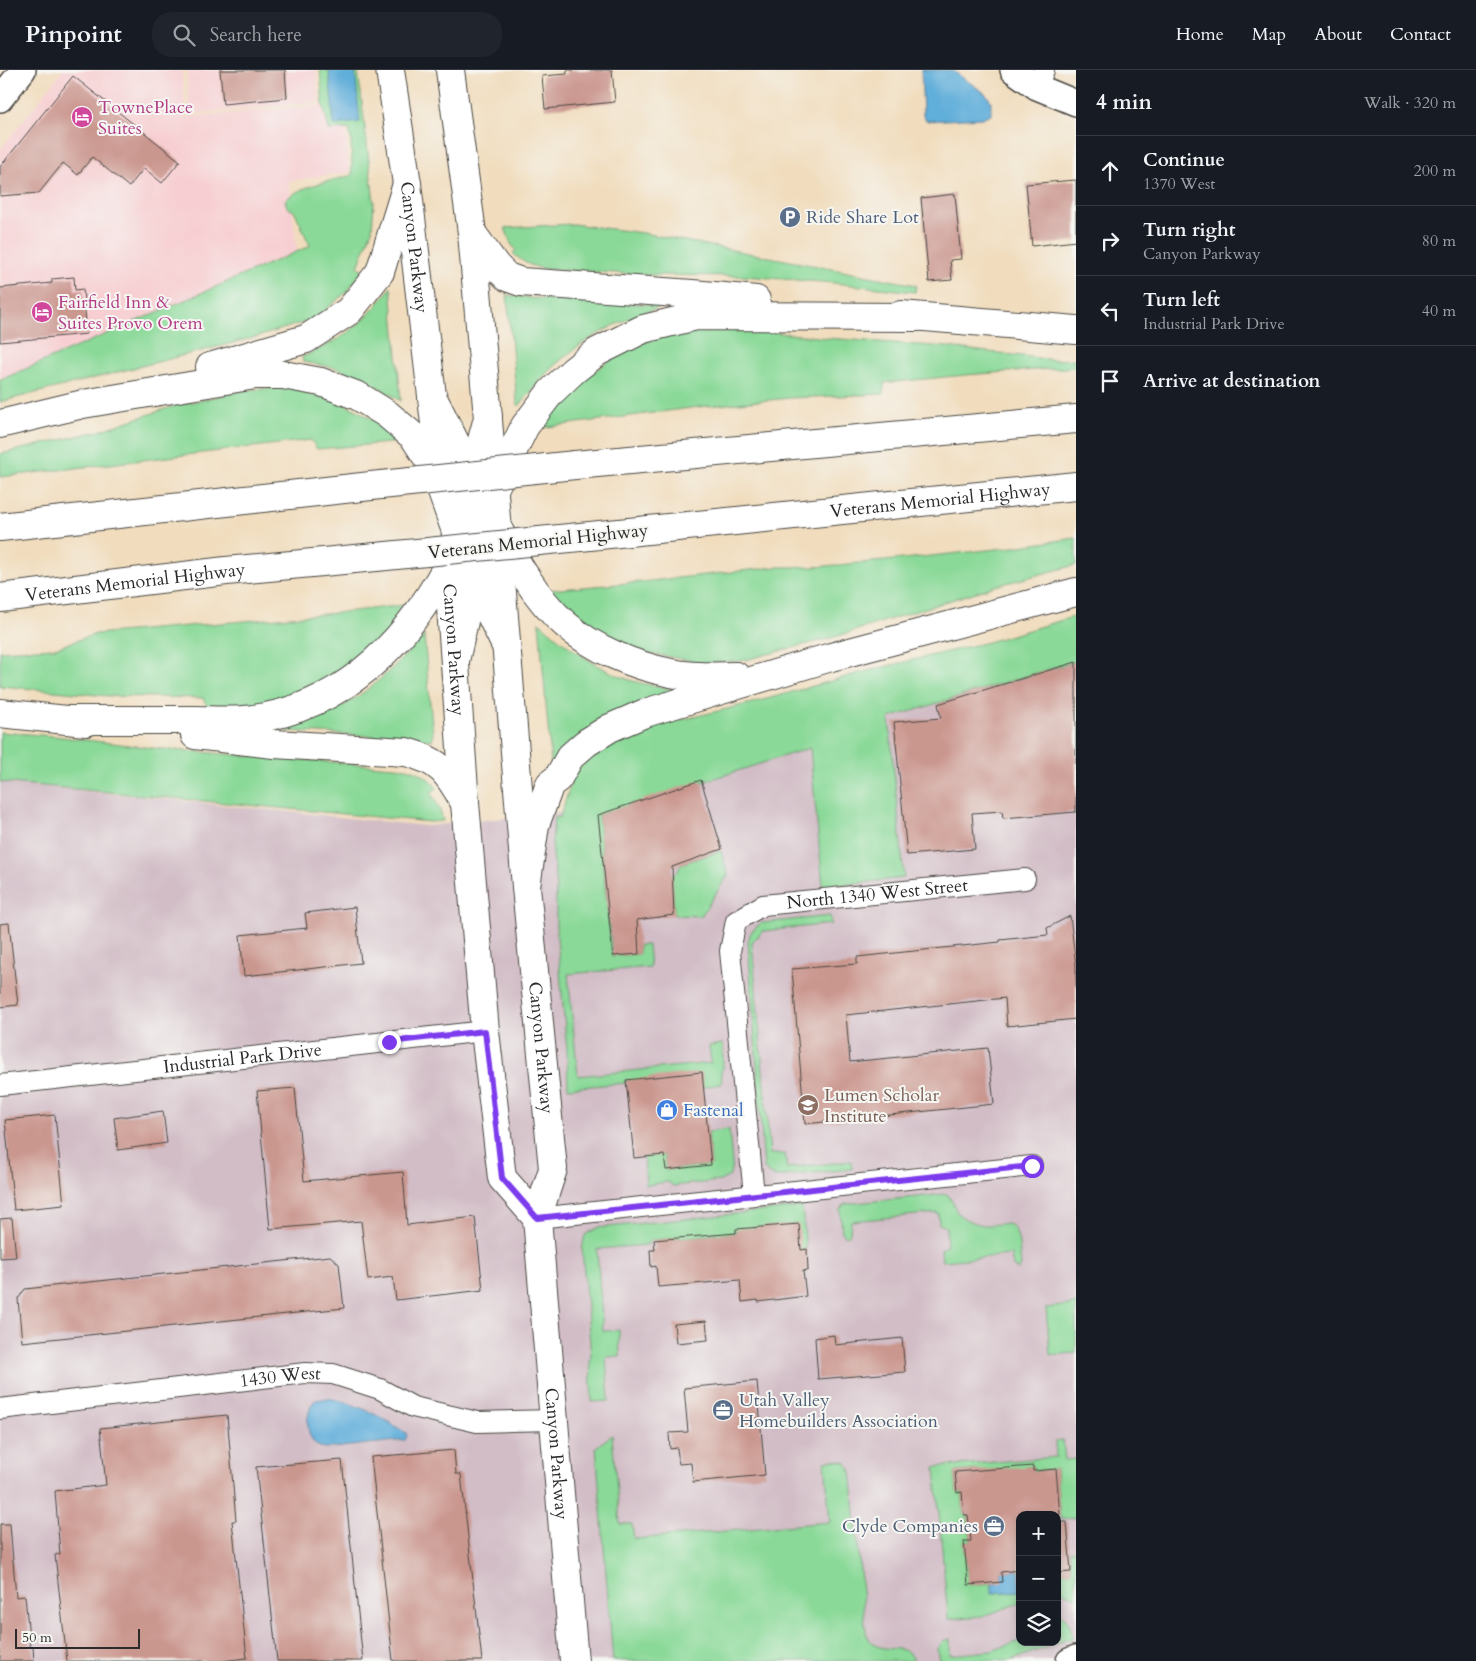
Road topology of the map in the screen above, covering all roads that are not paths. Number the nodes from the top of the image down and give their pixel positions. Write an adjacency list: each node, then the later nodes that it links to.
1 (24, 70): 6 (street)
2 (390, 70): 8 (main road, Canyon Parkway)
3 (450, 70): 9 (main road, Canyon Parkway)
4 (1014, 70): 5 (street)
5 (1041, 78): 7 (street)
6 (0, 99)
7 (1076, 103)
8 (407, 184): 12 (main road, Canyon Parkway); 13 (main road)
9 (472, 234): 10 (main road); 18 (main road, Canyon Parkway)
10 (917, 317): 11 (main road); 18 (main road)
11 (1076, 330)
12 (432, 396): 17 (main road, Canyon Parkway); 18 (main road)
13 (83, 404): 15 (main road); 17 (main road)
14 (1076, 419): 19 (main road, bridge)
15 (0, 424)
16 (1076, 486): 24 (main road, Veterans Memorial Highway, bridge)
17 (443, 495): 20 (main road); 21 (main road, Canyon Parkway)
18 (488, 501): 20 (main road); 22 (main road); 25 (main road, Canyon Parkway); 26 (main road)
19 (0, 528)
20 (457, 532): 21 (main road); 22 (main road)
21 (448, 564): 27 (main road, Canyon Parkway); 29 (main road)
22 (474, 579): 25 (main road); 27 (main road)
23 (1076, 592): 26 (main road)
24 (0, 598)
25 (506, 646): 32 (main road, Canyon Parkway)
26 (831, 656): 32 (main road)
27 (455, 661): 30 (main road, Canyon Parkway)
28 (0, 714): 29 (main road)
29 (67, 720): 30 (main road)
30 (464, 803): 33 (main road, Canyon Parkway)
31 (1025, 879): 36 (street, North 1340 West Street)
32 (526, 887): 37 (main road, Canyon Parkway)
33 (485, 1031): 34 (street, Industrial Park Drive); 37 (main road, Canyon Parkway)
34 (0, 1085)
35 (1032, 1166): 36 (street)
36 (754, 1195): 37 (street)
37 (537, 1218): 39 (main road, Canyon Parkway)
38 (0, 1409): 39 (street, 1430 West)
39 (553, 1420): 41 (main road, Canyon Parkway)
40 (1076, 1658): 42 (street)
41 (574, 1661)
42 (1069, 1661)

